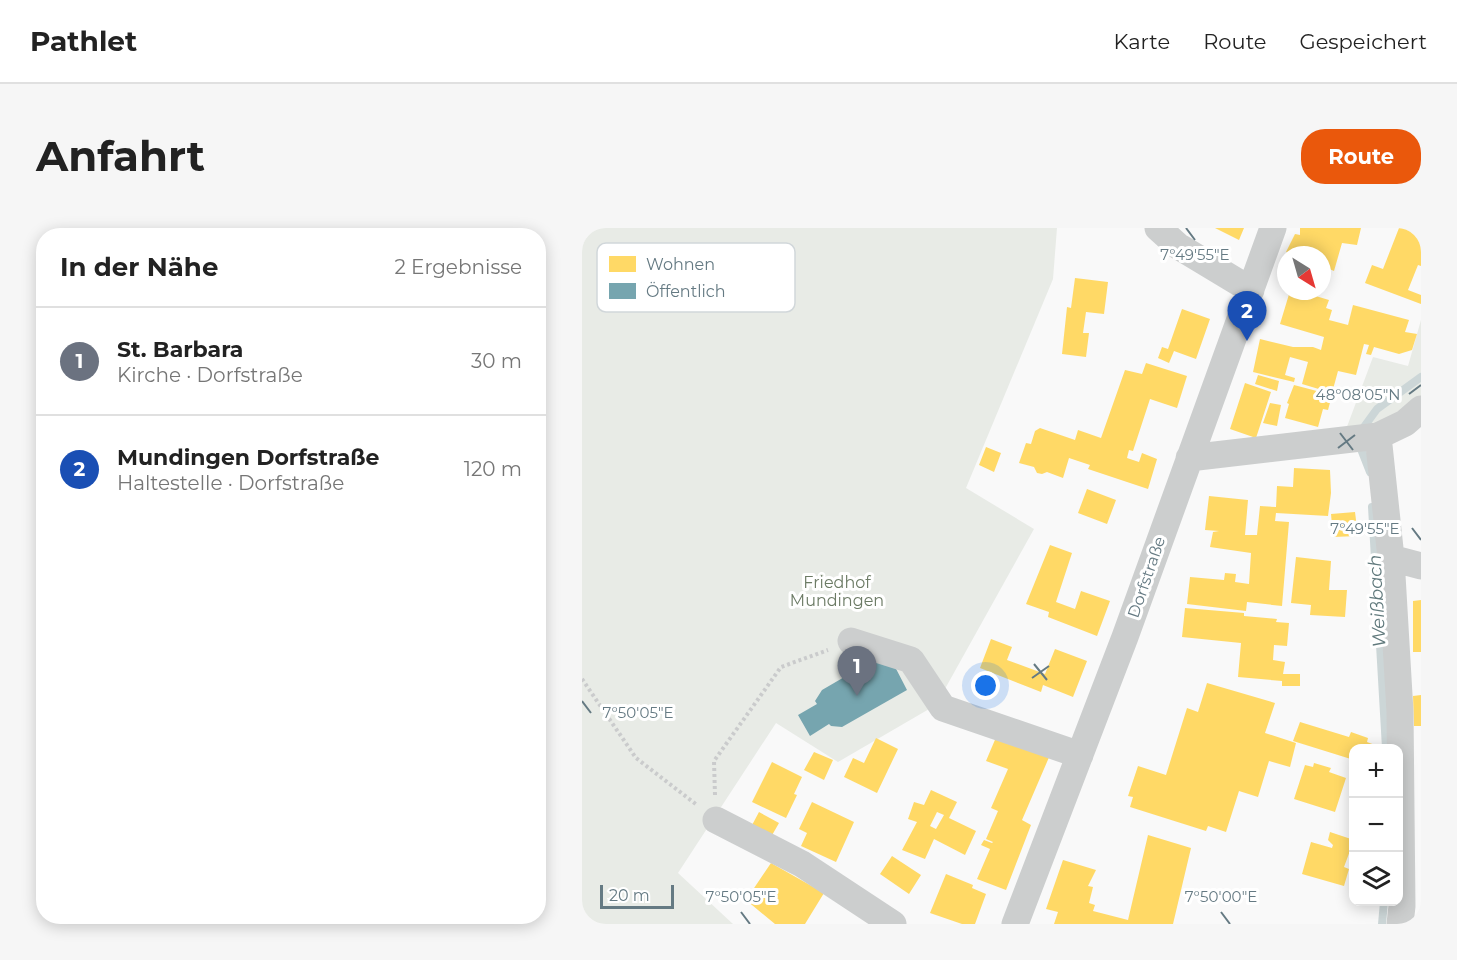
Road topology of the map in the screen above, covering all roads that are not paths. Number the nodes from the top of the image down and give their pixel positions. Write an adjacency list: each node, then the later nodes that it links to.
1 (1158, 228): 3 (street)
2 (1273, 228): 3 (street, Dorfstraße)
3 (1251, 290): 6 (street, Dorfstraße)
4 (1421, 409): 5 (street)
5 (1372, 436): 6 (street); 7 (street)
6 (1189, 458): 10 (street, Dorfstraße)
7 (1391, 558): 8 (street); 14 (street)
8 (1421, 566)
9 (851, 641): 10 (street)
10 (1080, 755): 13 (street, Dorfstraße)
11 (717, 820): 12 (street)
12 (893, 924)
13 (1015, 924)
14 (1400, 924)

